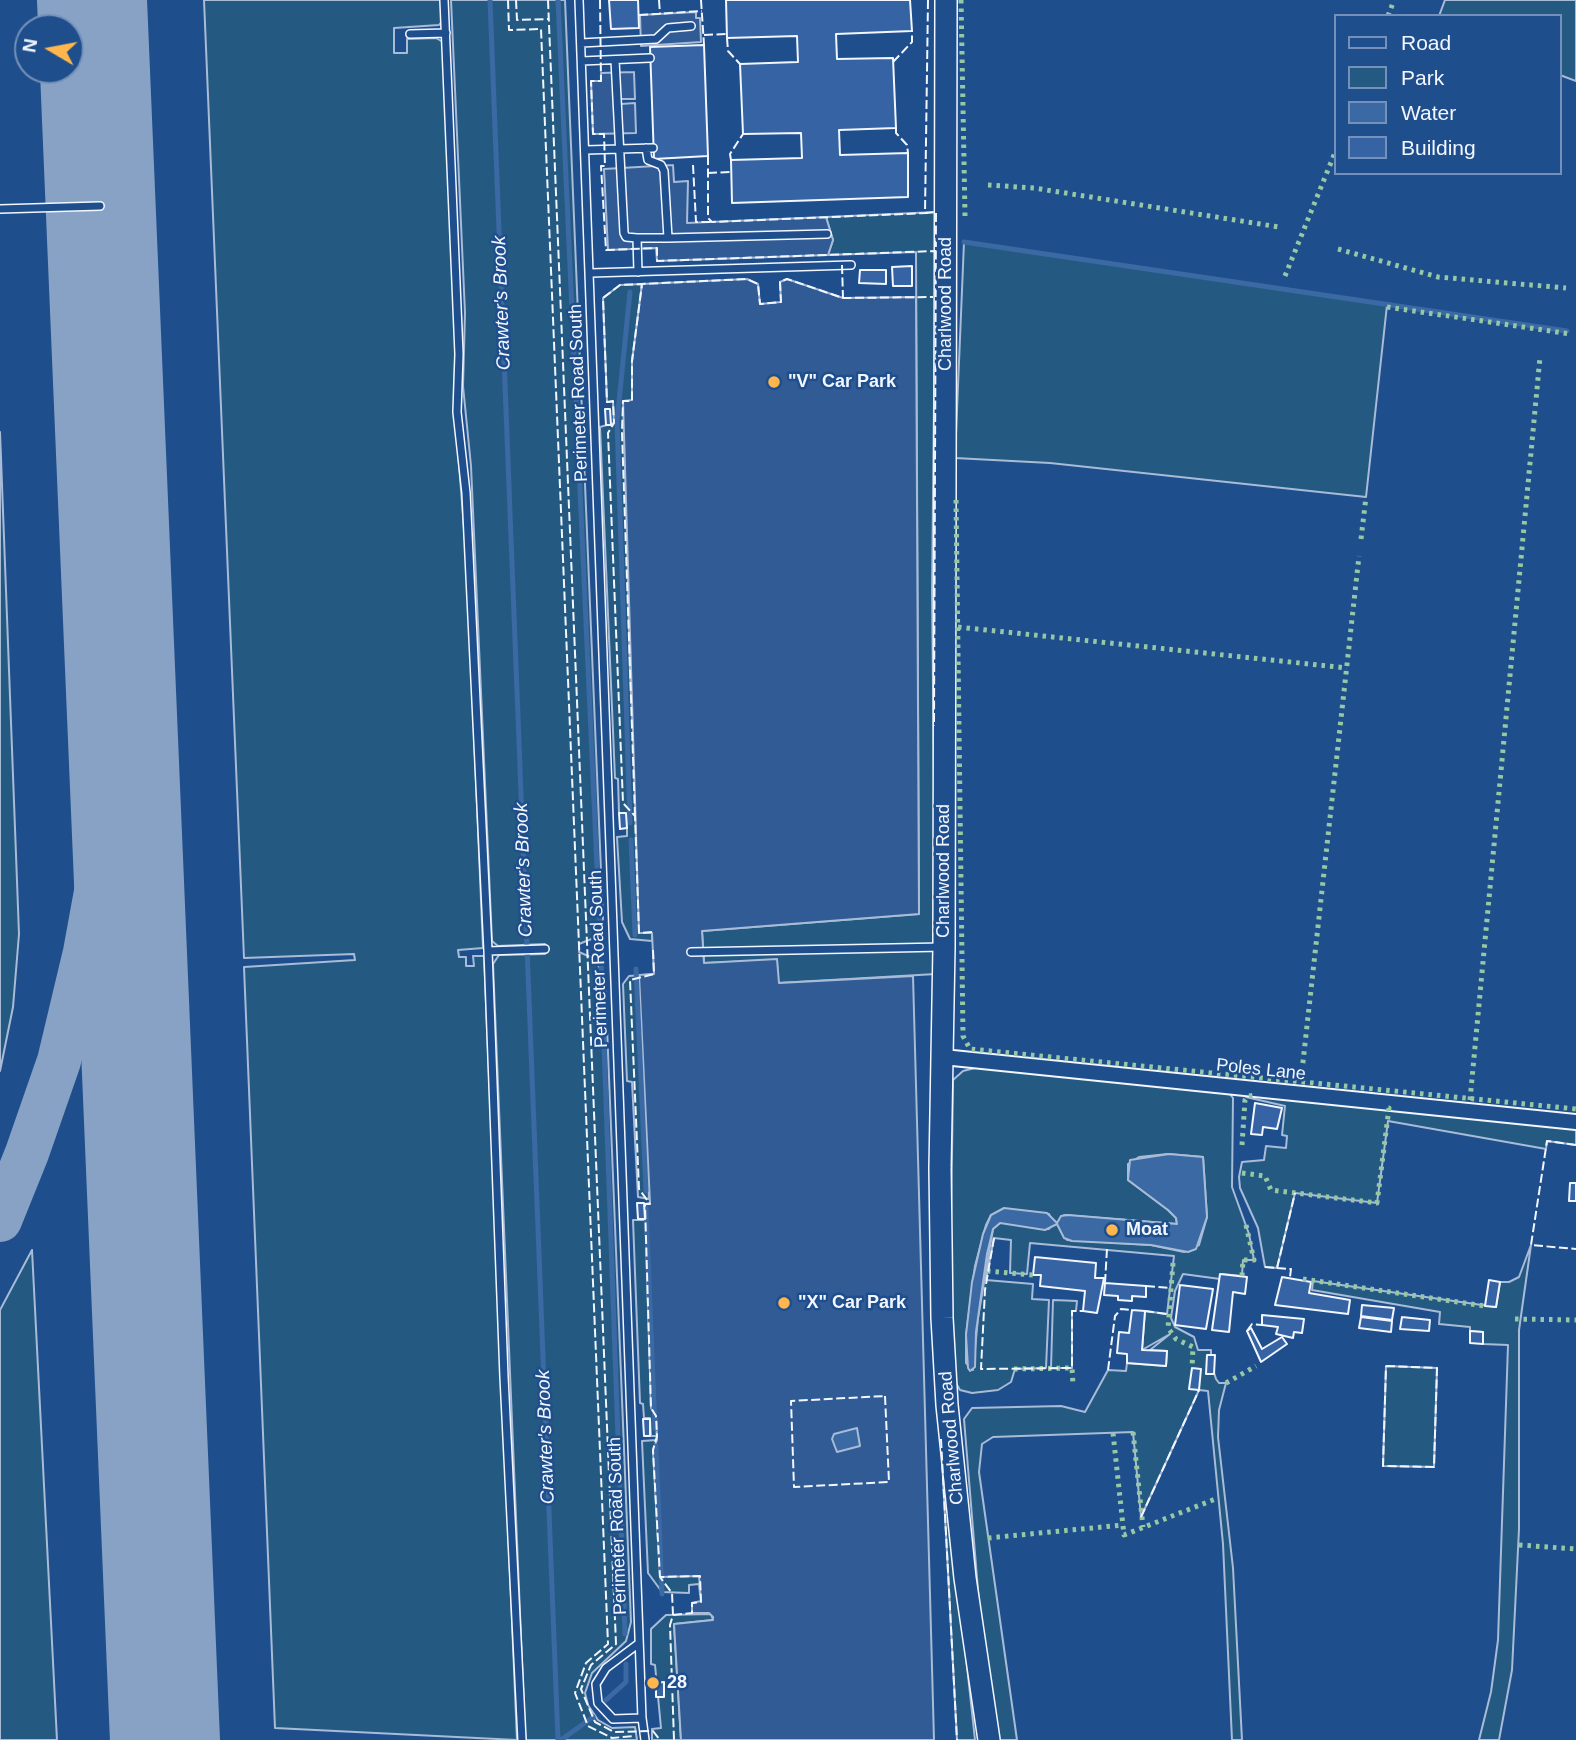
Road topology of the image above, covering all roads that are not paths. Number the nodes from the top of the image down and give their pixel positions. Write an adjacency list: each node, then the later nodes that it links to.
1 (444, 0): 5 (lane)
2 (579, 0): 7 (lane, Perimeter Road South)
3 (946, 0): 21 (street, Charlwood Road)
4 (691, 26): 7 (lane)
5 (446, 33): 6 (lane); 23 (lane)
6 (410, 34)
7 (581, 43): 10 (lane, Perimeter Road South)
8 (650, 58): 9 (lane)
9 (615, 60): 10 (lane); 11 (lane)
10 (582, 61): 12 (lane, Perimeter Road South)
11 (618, 149): 12 (lane); 16 (lane); 17 (lane)
12 (586, 150): 20 (lane, Perimeter Road South)
13 (100, 206): 14 (lane)
14 (0, 209)
15 (827, 234): 16 (lane)
16 (668, 238): 17 (lane)
17 (637, 239): 19 (lane)
18 (851, 265): 19 (lane)
19 (638, 272): 20 (lane)
20 (591, 274): 27 (lane, Perimeter Road South)
21 (944, 947): 24 (lane); 25 (street, Charlwood Road)
22 (545, 949): 23 (lane)
23 (488, 951): 29 (lane)
24 (691, 952)
25 (943, 1057): 26 (street, Poles Lane); 31 (street, Charlwood Road)
26 (1576, 1122)
27 (638, 1644): 28 (lane, Perimeter Road South); 28 (lane)
28 (642, 1718): 30 (lane, Perimeter Road South)
29 (522, 1740)
30 (645, 1740)
31 (989, 1740)

